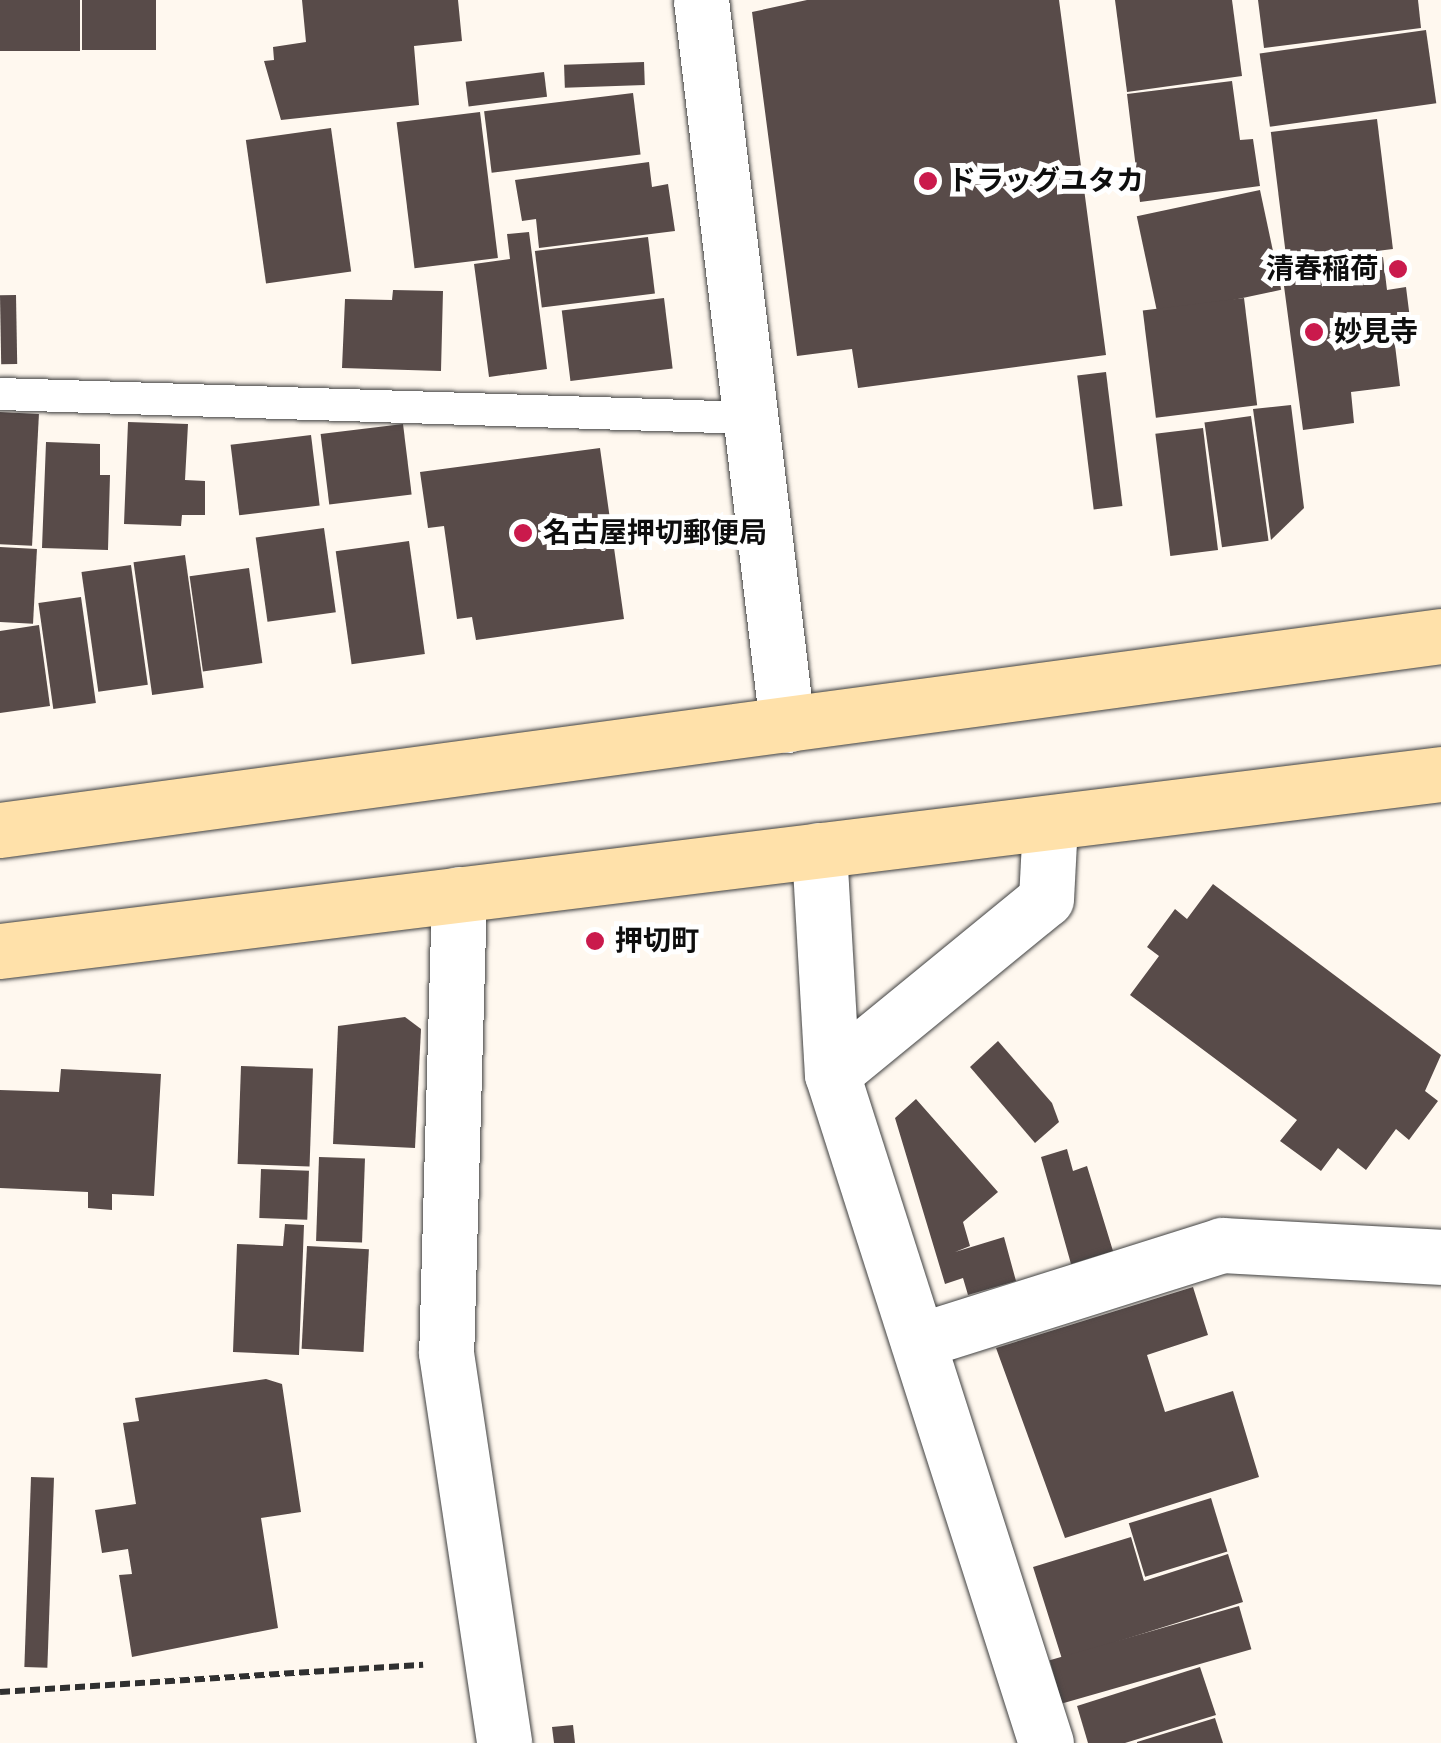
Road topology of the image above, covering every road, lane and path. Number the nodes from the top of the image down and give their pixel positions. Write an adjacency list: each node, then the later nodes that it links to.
1 (701, 0): 3 (street)
2 (0, 394): 3 (lane)
3 (750, 418): 5 (street)
4 (1441, 636): 5 (street)
5 (788, 725): 8 (street)
6 (1441, 774): 7 (street)
7 (1050, 823): 9 (street); 12 (street)
8 (0, 830)
9 (820, 850): 10 (street); 12 (street)
10 (459, 894): 11 (street); 15 (street)
11 (0, 951)
12 (832, 1074): 14 (street)
13 (1441, 1257): 14 (street)
14 (918, 1341): 18 (street)
15 (491, 1659): 16 (path); 17 (street)
16 (0, 1692)
17 (504, 1743)
18 (1046, 1743)

